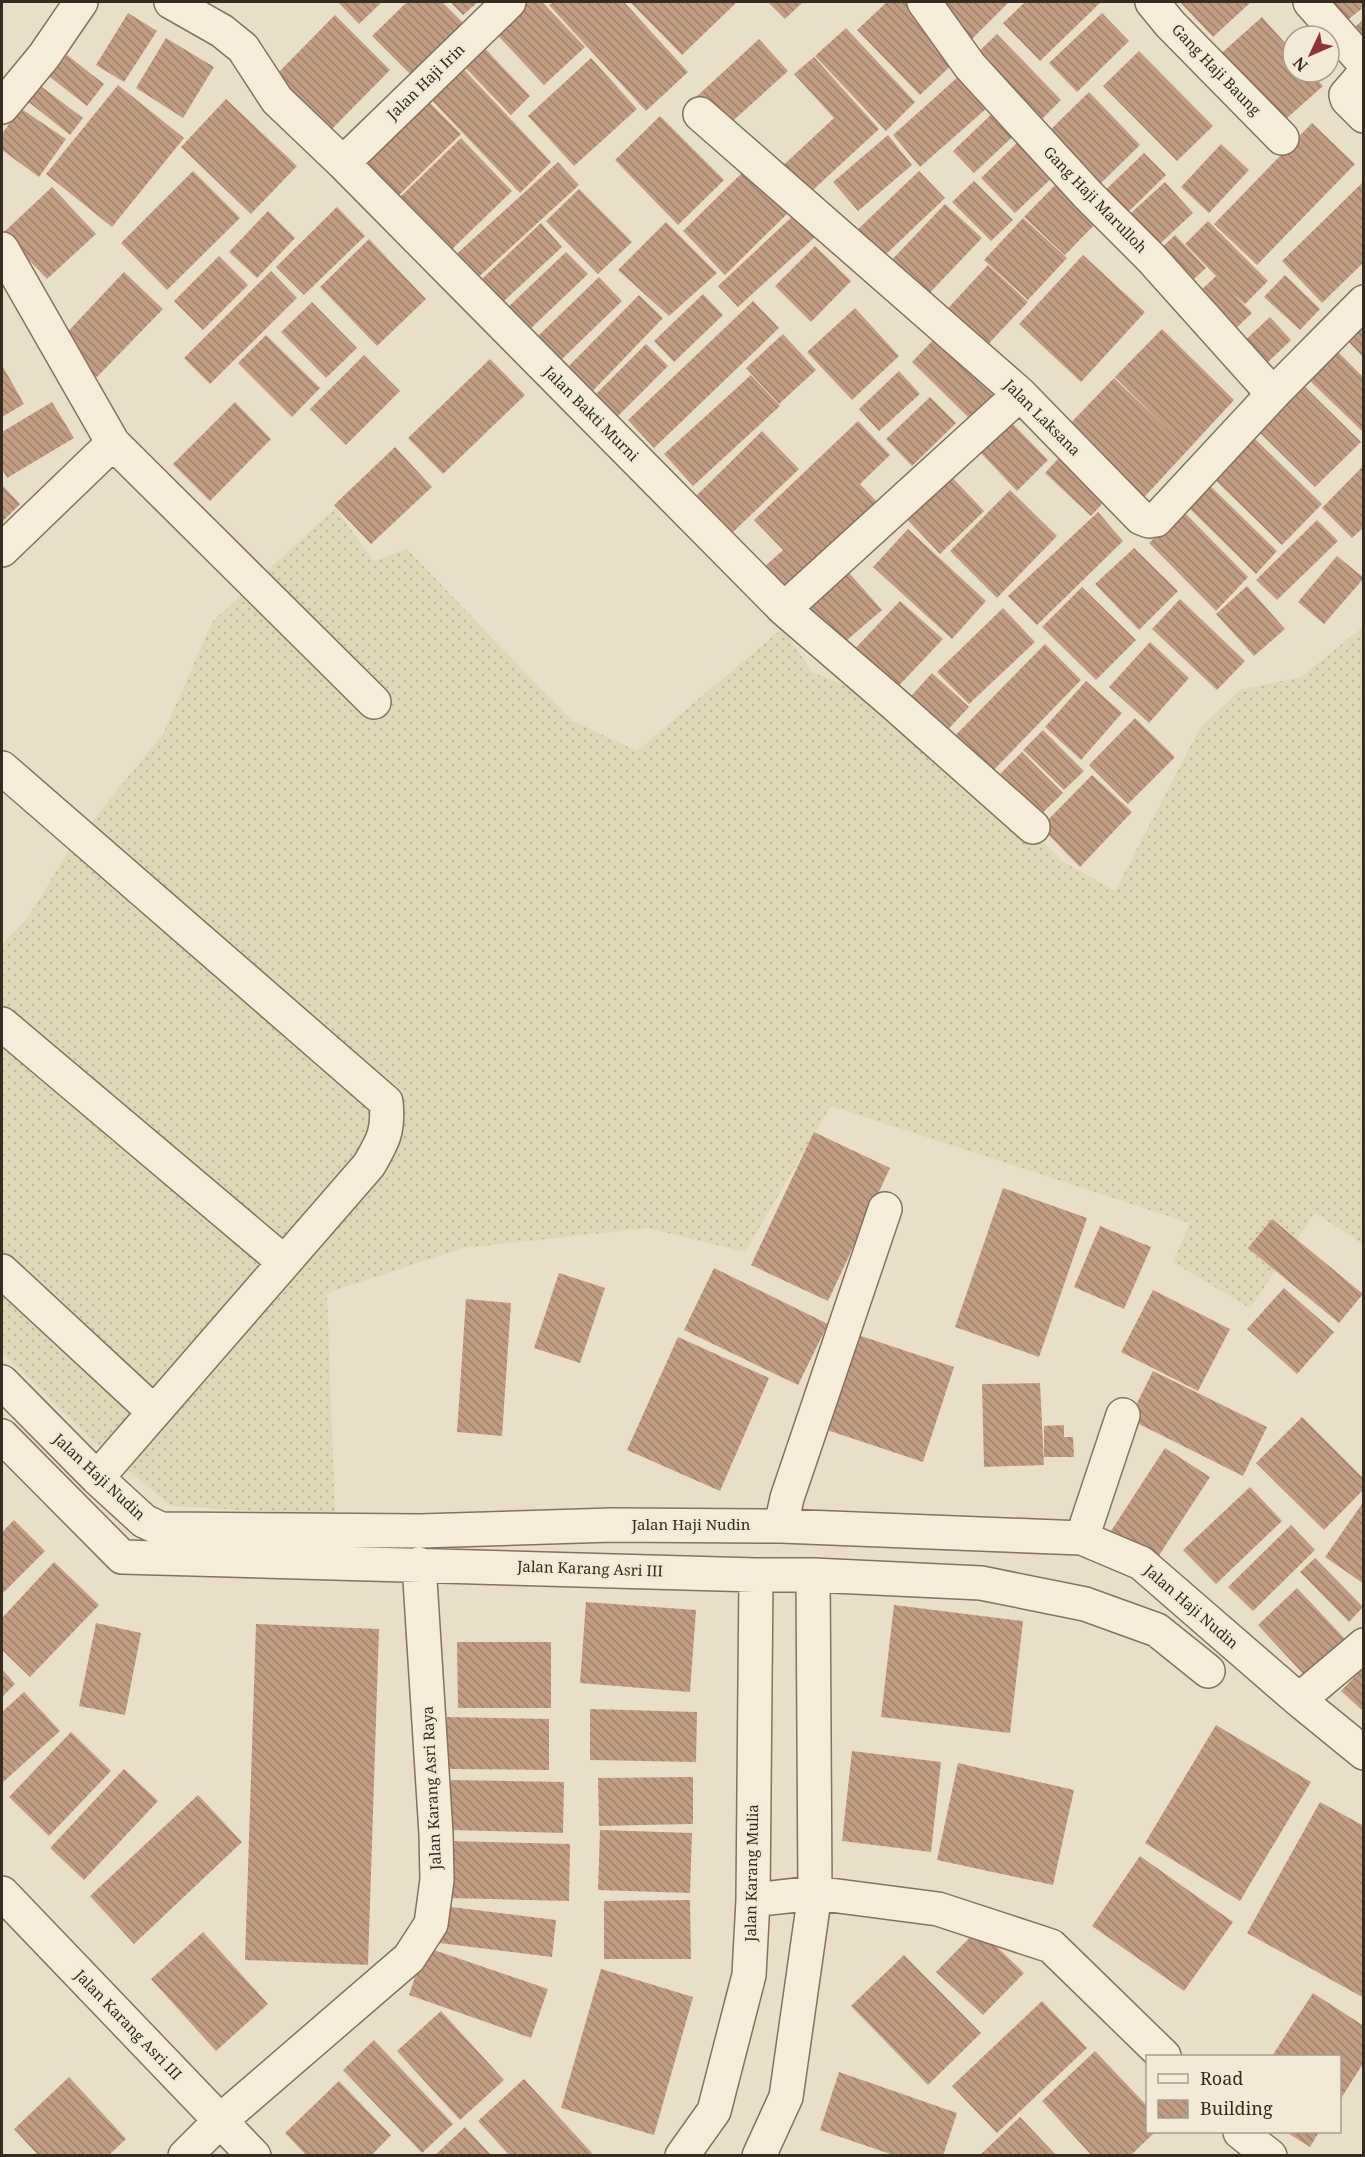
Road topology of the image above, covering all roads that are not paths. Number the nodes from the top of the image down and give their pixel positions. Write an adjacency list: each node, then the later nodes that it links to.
1 (81, 2): 9 (street)
2 (171, 2): 13 (street, Jalan Bakti Murni)
3 (509, 2): 13 (street, Jalan Haji Irin)
4 (924, 2): 17 (street, Gang Haji Marulloh)
5 (1152, 2): 12 (street, Gang Haji Baung)
6 (1310, 2): 7 (street)
7 (1364, 63)
8 (1364, 74): 11 (street)
9 (2, 107)
10 (700, 114): 16 (street, Jalan Laksana)
11 (1364, 116)
12 (1282, 138)
13 (343, 163): 20 (street, Jalan Bakti Murni)
14 (2, 249): 18 (street)
15 (1364, 302): 17 (street, Jalan Laksana)
16 (1020, 394): 17 (street, Jalan Laksana); 20 (street)
17 (1273, 394)
18 (113, 443): 19 (street); 21 (street)
19 (2, 550)
20 (783, 609): 23 (street, Jalan Bakti Murni)
21 (374, 702)
22 (2, 768): 26 (street)
23 (1033, 827)
24 (2, 1024): 26 (street)
25 (885, 1209): 33 (street)
26 (284, 1262): 29 (street)
27 (2, 1271): 29 (street)
28 (2, 1382): 32 (street, Jalan Haji Nudin)
29 (154, 1412): 32 (street)
30 (1123, 1415): 34 (street)
31 (2, 1436): 35 (street, Jalan Karang Asri III)
32 (97, 1478): 33 (street, Jalan Haji Nudin)
33 (781, 1526): 34 (street, Jalan Haji Nudin)
34 (1082, 1538): 40 (street, Jalan Haji Nudin)
35 (419, 1564): 36 (street, Jalan Karang Asri III); 46 (street, Jalan Karang Asri Raya)
36 (756, 1575): 37 (street, Jalan Karang Asri III); 44 (street, Jalan Karang Mulia)
37 (813, 1575): 39 (street, Jalan Karang Asri III); 42 (street)
38 (1364, 1644): 40 (street)
39 (1208, 1671)
40 (1299, 1700): 41 (street, Jalan Haji Nudin)
41 (1364, 1753)
42 (816, 1893): 44 (street); 45 (street); 50 (street)
43 (2, 1896): 46 (street, Jalan Karang Asri III)
44 (753, 1900): 49 (street, Jalan Karang Mulia)
45 (1163, 2055)
46 (220, 2121): 47 (street, Jalan Karang Asri Raya); 48 (street, Jalan Karang Asri III)
47 (185, 2156)
48 (254, 2156)
49 (682, 2156)
50 (759, 2156)

